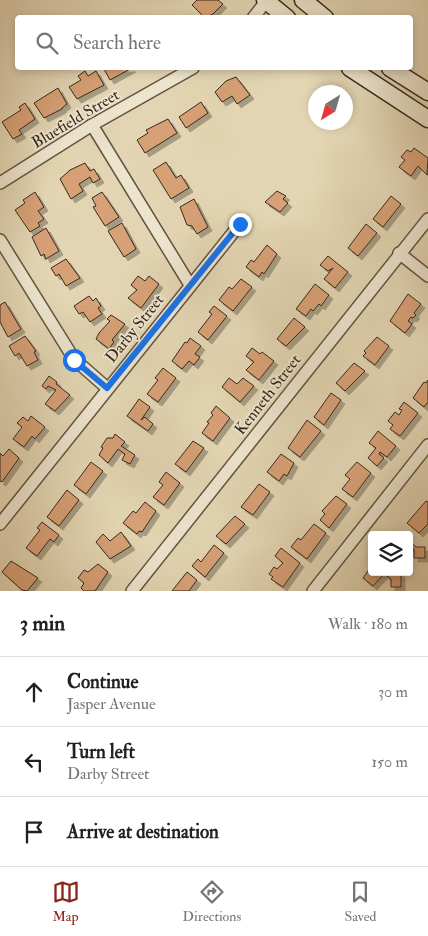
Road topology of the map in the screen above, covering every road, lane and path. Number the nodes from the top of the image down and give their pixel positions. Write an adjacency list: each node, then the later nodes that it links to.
1 (266, 0): 3 (street); 4 (main road)
2 (303, 0): 5 (main road)
3 (255, 15)
4 (284, 15)
5 (321, 15)
6 (190, 70): 11 (street, Bluefield Street)
7 (353, 70): 10 (main road)
8 (393, 70): 9 (main road)
9 (428, 92)
10 (428, 119)
11 (92, 126): 12 (street, Bluefield Street); 18 (street)
12 (0, 183)
13 (428, 219): 16 (street, Kenneth Street)
14 (240, 224): 18 (street, Darby Street)
15 (0, 240): 19 (street)
16 (399, 253): 17 (street); 22 (street, Kenneth Street)
17 (428, 276)
18 (190, 285): 19 (street, Darby Street)
19 (107, 388): 21 (street, Darby Street)
20 (428, 445): 23 (street)
21 (0, 524)
22 (132, 591)
23 (313, 591)

